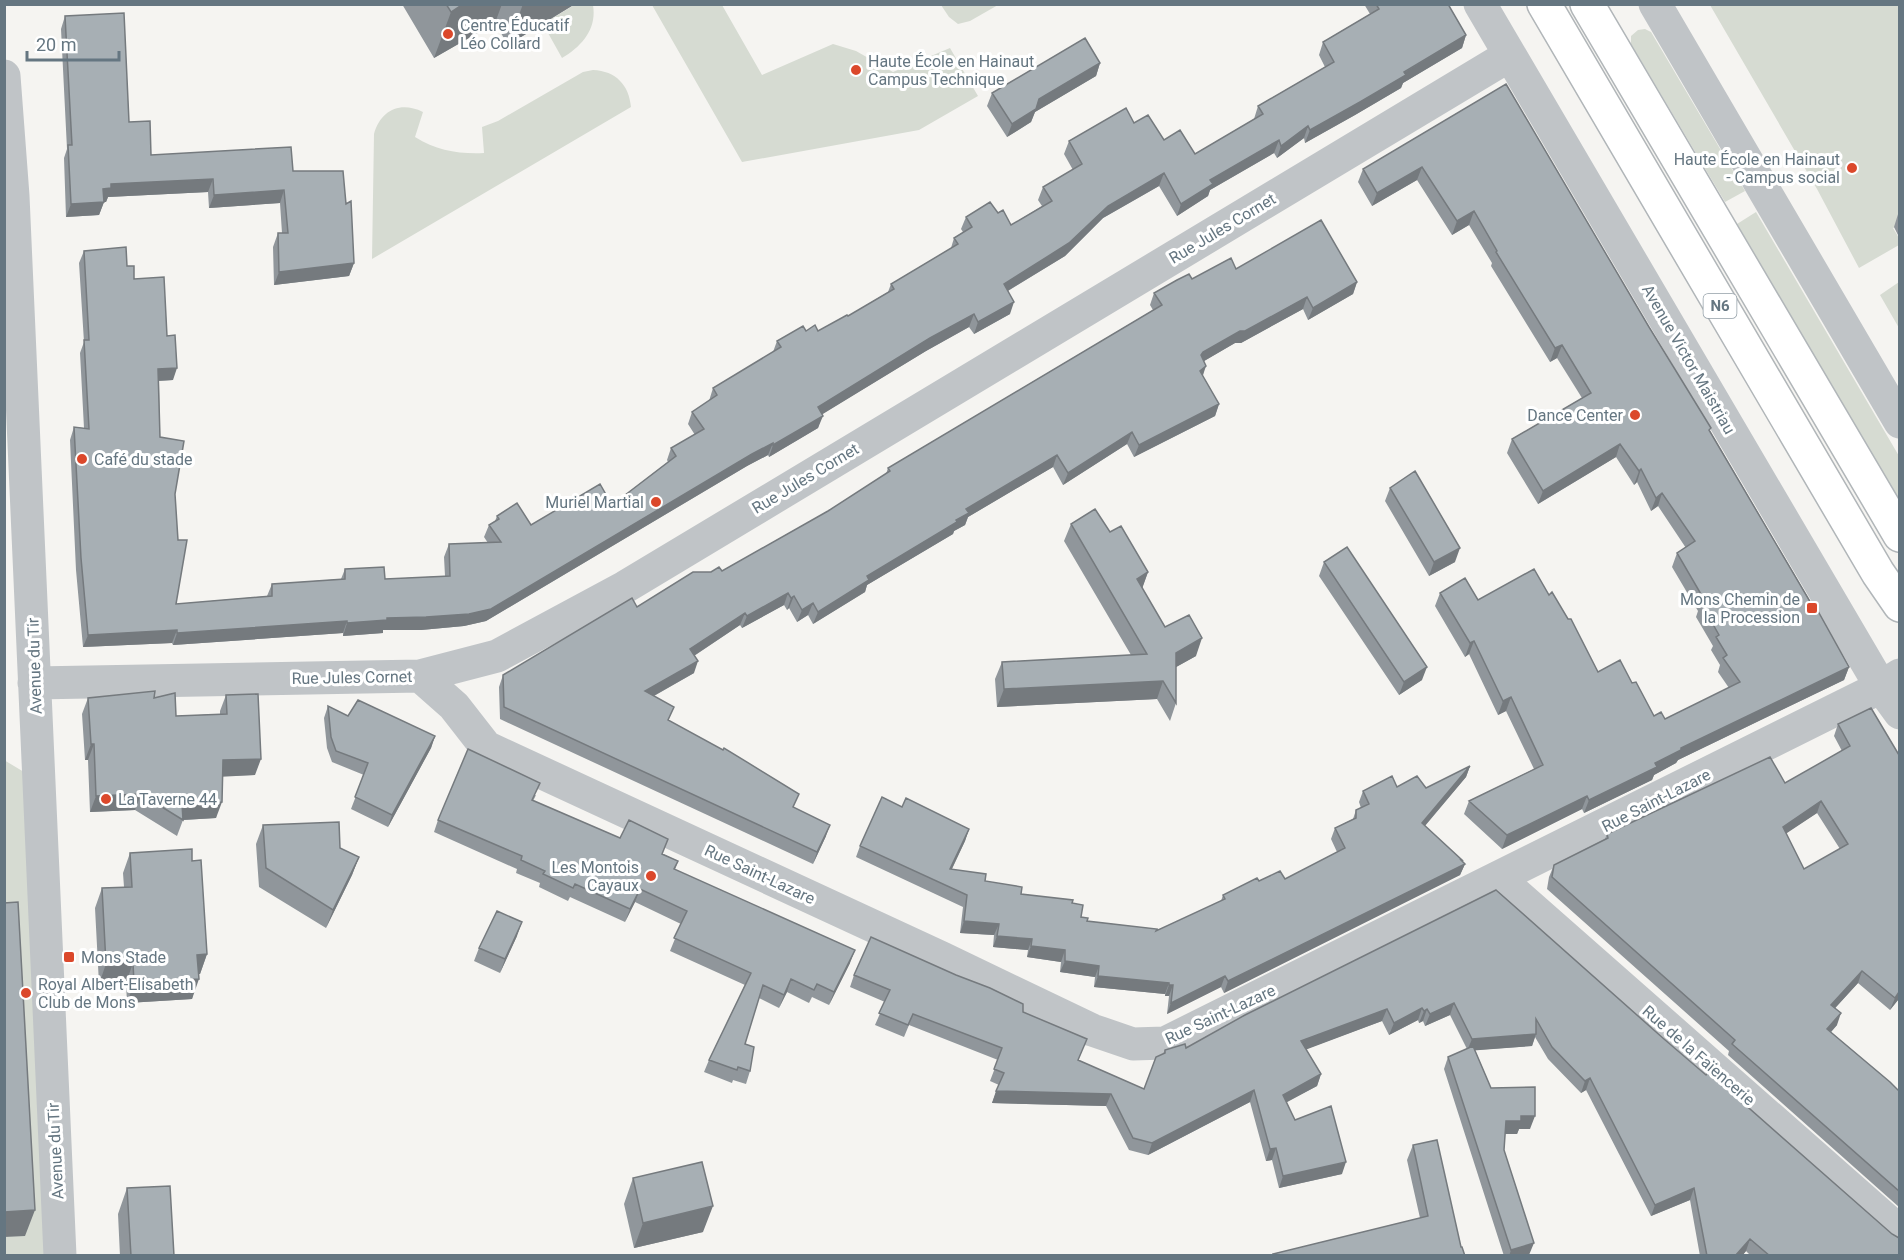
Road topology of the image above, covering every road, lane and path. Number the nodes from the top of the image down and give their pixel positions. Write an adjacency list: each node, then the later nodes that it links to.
1 (1480, 4): 5 (street, Avenue Victor Maistriau)
2 (1544, 4): 9 (main road, N6)
3 (1655, 4): 7 (street)
4 (1595, 7): 8 (main road, N6)
5 (1510, 56): 10 (street, Rue Jules Cornet); 12 (street, Avenue Victor Maistriau)
6 (4, 76): 11 (street, Avenue du Tir)
7 (1899, 422)
8 (1899, 535)
9 (1899, 605)
10 (420, 676): 11 (street, Rue Jules Cornet); 13 (street, Rue Saint-Lazare)
11 (34, 683): 15 (street, Avenue du Tir)
12 (1893, 692): 13 (street, Rue Saint-Lazare)
13 (1498, 879): 14 (street, Rue de la Faïencerie)
14 (1899, 1232)
15 (60, 1256)

